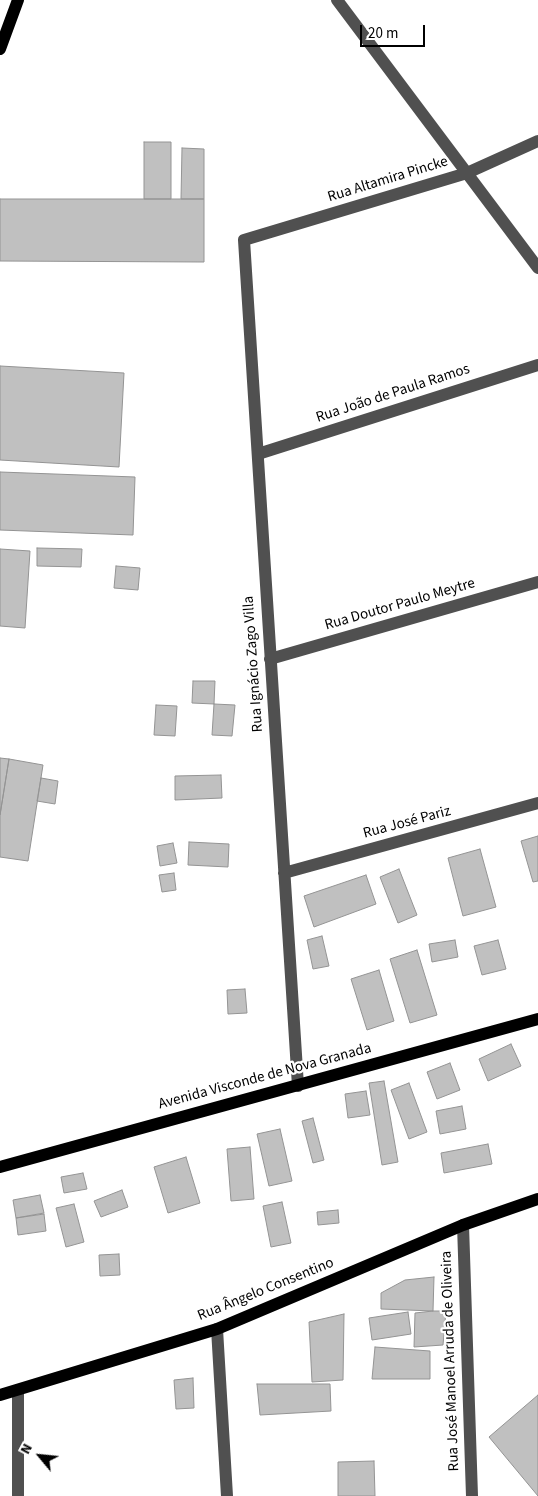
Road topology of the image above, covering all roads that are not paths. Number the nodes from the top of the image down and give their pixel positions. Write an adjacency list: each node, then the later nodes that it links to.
1 (18, 0): 3 (main road)
2 (337, 0): 5 (street)
3 (0, 49)
4 (538, 141): 5 (street, Rua Altamira Pincke)
5 (467, 174): 6 (street, Rua Altamira Pincke); 7 (street)
6 (244, 240): 9 (street, Rua Ignácio Zago Villa)
7 (538, 268)
8 (538, 365): 9 (street, Rua João de Paula Ramos)
9 (258, 454): 11 (street, Rua Ignácio Zago Villa)
10 (538, 582): 11 (street, Rua Doutor Paulo Meytre)
11 (270, 659): 13 (street, Rua Ignácio Zago Villa)
12 (538, 803): 13 (street, Rua José Pariz)
13 (284, 873): 15 (street, Rua Ignácio Zago Villa)
14 (538, 1019): 15 (main road, Avenida Visconde de Nova Granada)
15 (298, 1086): 16 (main road, Avenida Visconde de Nova Granada)
16 (0, 1166)
17 (538, 1198): 18 (main road, Rua Ângelo Consentino)
18 (463, 1225): 19 (main road, Rua Ângelo Consentino); 24 (street, Rua José Manoel Arruda de Oliveira)
19 (217, 1329): 20 (main road, Rua Ângelo Consentino); 23 (street)
20 (18, 1390): 21 (main road, Rua Ângelo Consentino); 22 (street)
21 (0, 1395)
22 (18, 1496)
23 (227, 1496)
24 (472, 1496)

